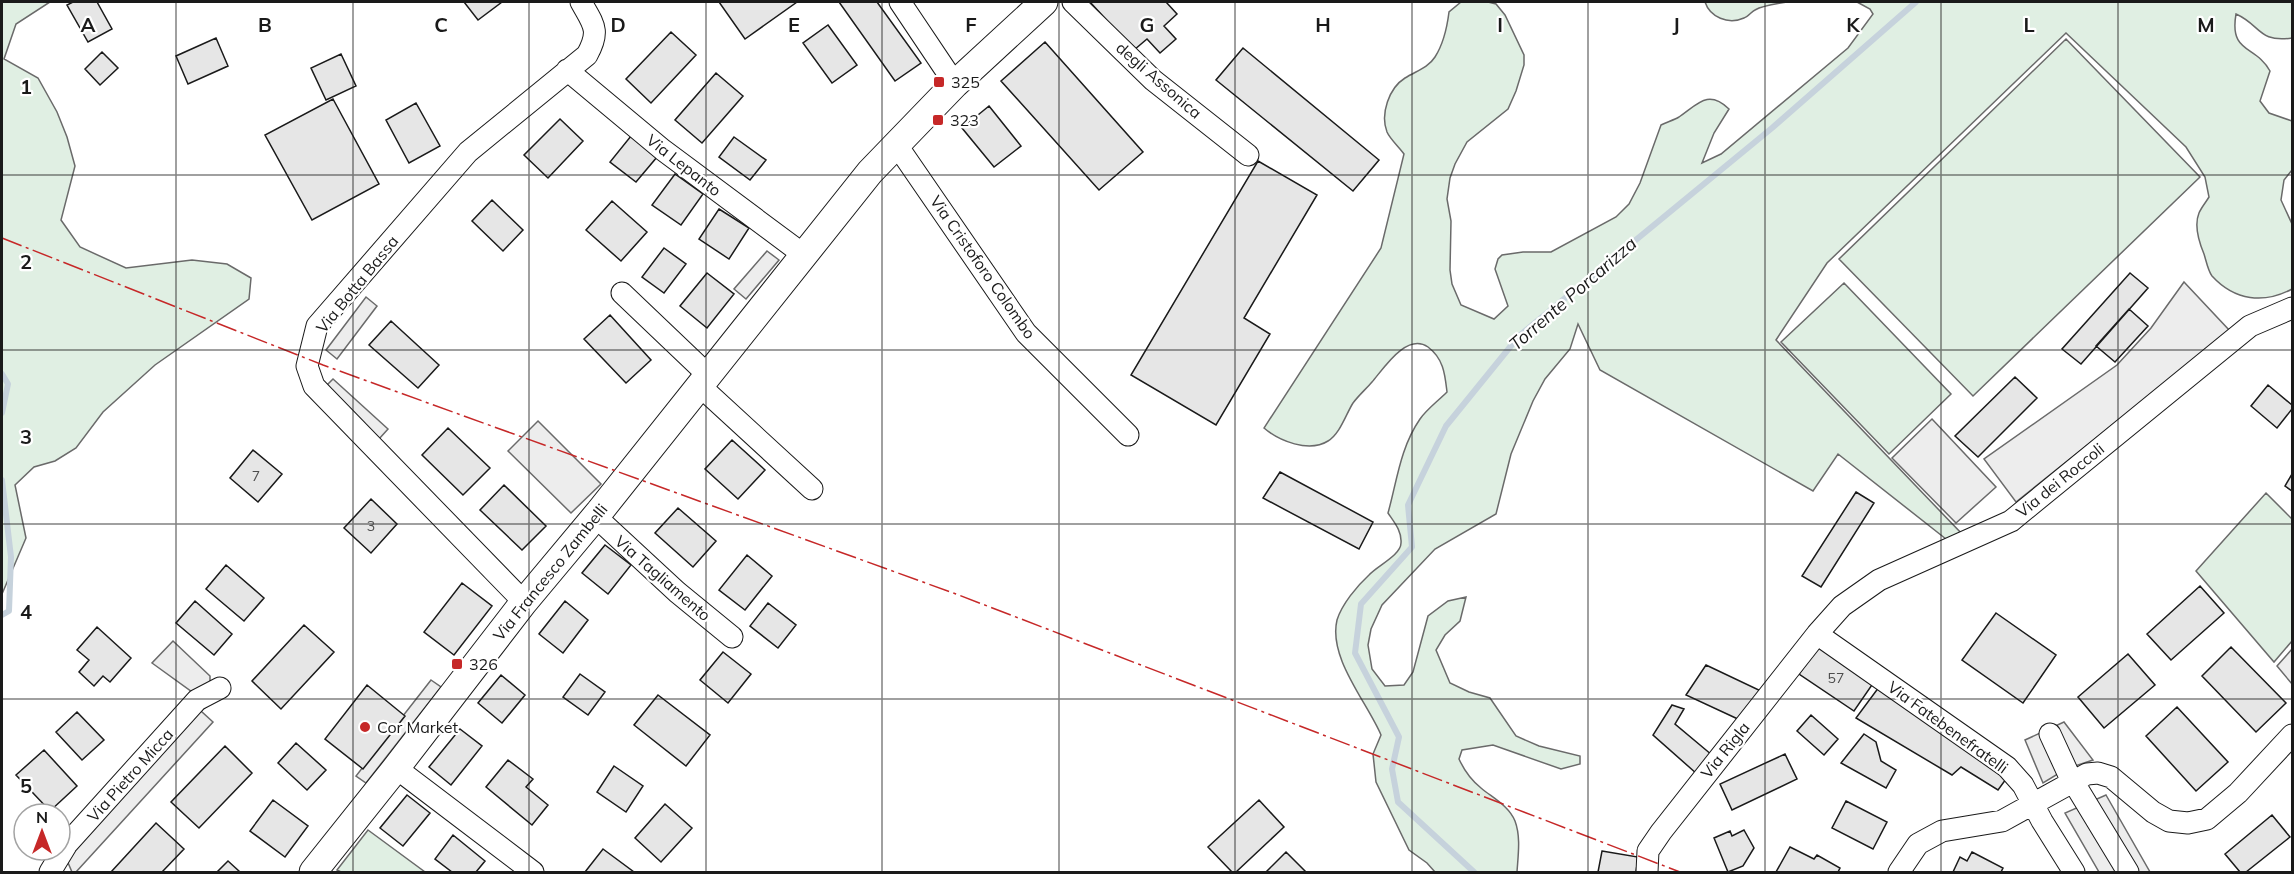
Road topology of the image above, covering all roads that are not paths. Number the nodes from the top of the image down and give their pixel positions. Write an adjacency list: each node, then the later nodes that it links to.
1 (581, 2): 5 (street, Via Botta Bassa)
2 (900, 2): 6 (street)
3 (1044, 2): 6 (main road, Via Francesco Zambelli)
4 (1073, 2): 8 (street, degli Assonica)
5 (567, 70): 9 (street, Via Lepanto); 16 (street, Via Botta Bassa)
6 (952, 87): 7 (main road, Via Francesco Zambelli)
7 (896, 144): 9 (main road, Via Francesco Zambelli); 13 (street, Via Cristoforo Colombo)
8 (1248, 155)
9 (804, 255): 12 (main road, Via Francesco Zambelli)
10 (622, 293): 12 (street)
11 (2292, 308): 17 (street, Via dei Roccoli)
12 (704, 380): 14 (street); 15 (main road, Via Francesco Zambelli)
13 (1128, 435)
14 (812, 489)
15 (596, 517): 16 (main road, Via Francesco Zambelli); 18 (street, Via Tagliamento)
16 (524, 602): 22 (main road, Via Francesco Zambelli)
17 (1817, 634): 24 (street, Via Fatebenefratelli); 28 (street, Via Rigla)
18 (732, 637)
19 (220, 688): 25 (street, Via Pietro Micca)
20 (2050, 734): 23 (street)
21 (2292, 735): 23 (street)
22 (396, 768): 26 (main road, Via Francesco Zambelli); 27 (street)
23 (2074, 783): 24 (street); 31 (street)
24 (2033, 804): 29 (street); 30 (street, Via Fatebenefratelli)
25 (50, 873)
26 (313, 873)
27 (533, 873)
28 (1647, 873)
29 (1899, 873)
30 (2074, 873)
31 (2128, 873)

